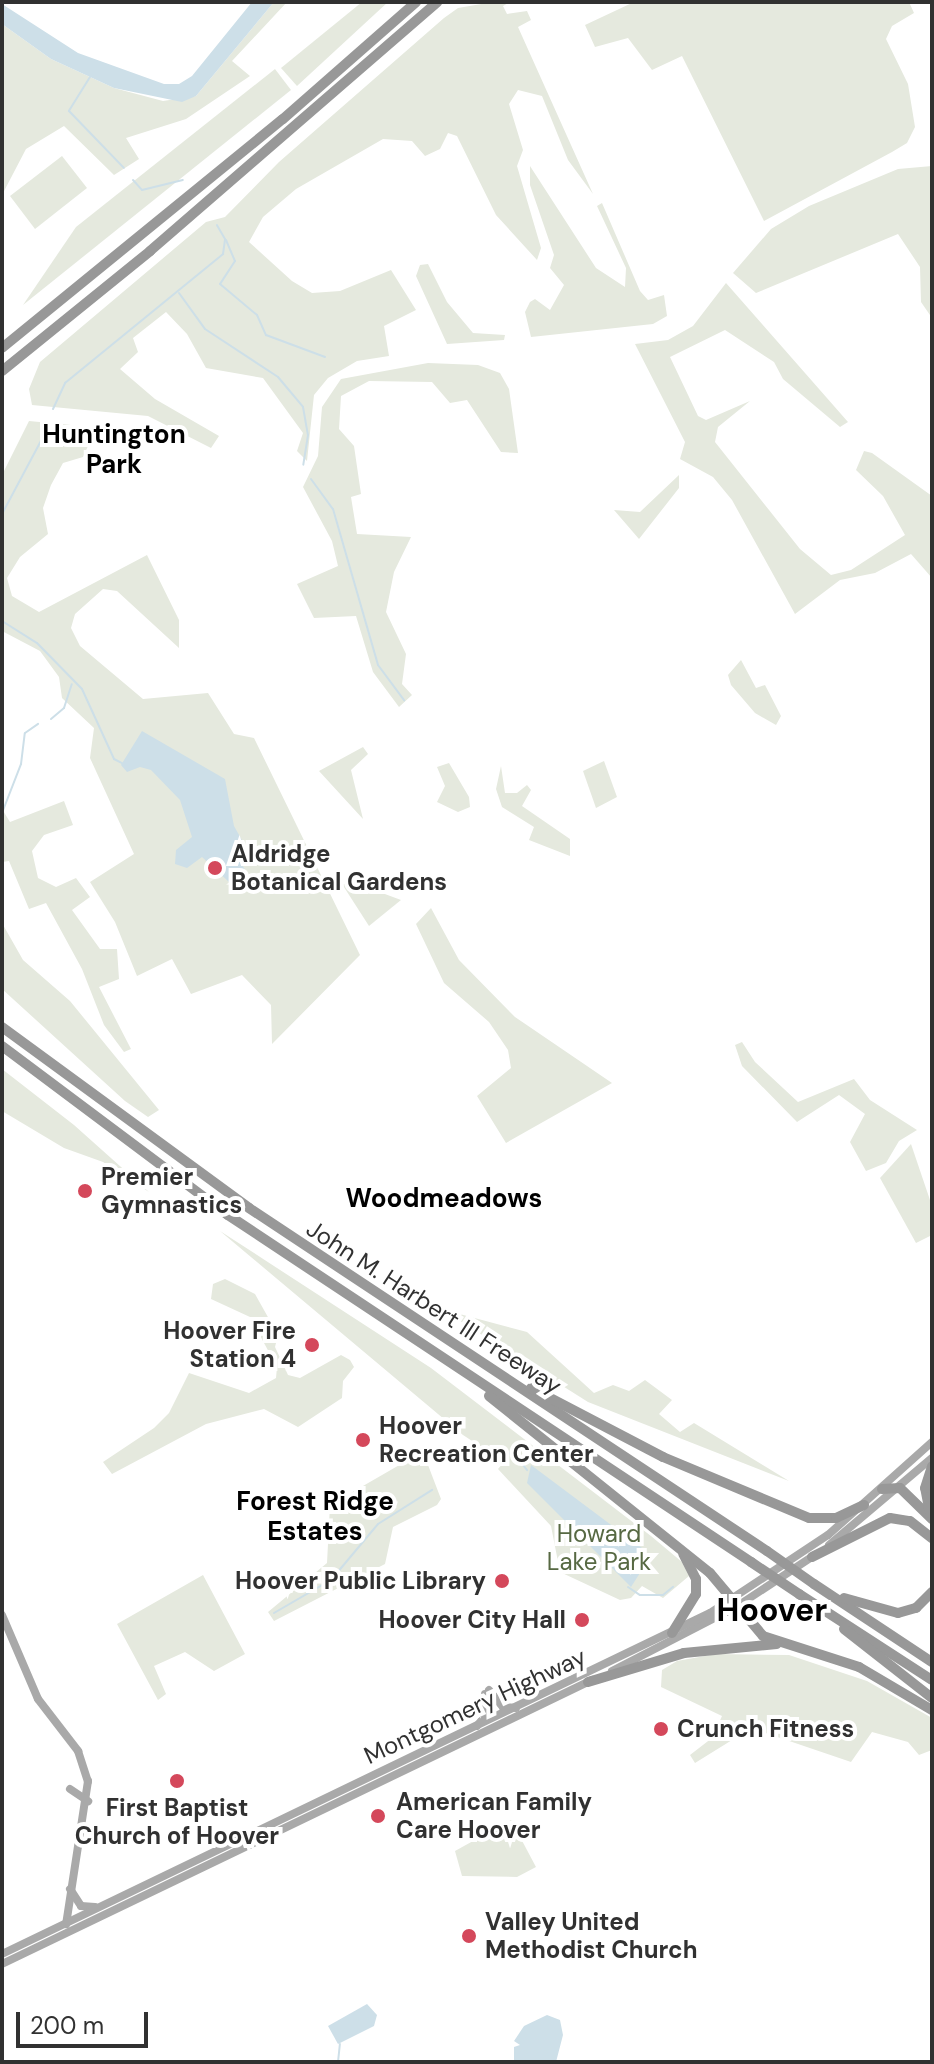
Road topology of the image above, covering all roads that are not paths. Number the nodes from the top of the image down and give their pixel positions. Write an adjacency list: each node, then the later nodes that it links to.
1 (416, 2): 3 (highway)
2 (437, 2): 4 (highway)
3 (2, 348)
4 (2, 371)
5 (2, 1018): 8 (highway)
6 (2, 1027): 8 (highway, John M. Harbert III Freeway)
7 (3, 1047): 10 (highway, John M. Harbert III Freeway)
8 (39, 1055): 9 (highway, John M. Harbert III Freeway)
9 (478, 1360): 16 (highway); 21 (highway, John M. Harbert III Freeway, bridge)
10 (467, 1376): 19 (highway); 24 (highway, John M. Harbert III Freeway, bridge)
11 (932, 1442): 15 (main road, Montgomery Highway)
12 (932, 1458): 14 (main road, Montgomery Highway)
13 (932, 1466): 17 (highway)
14 (900, 1488): 15 (highway); 17 (highway); 20 (main road, Montgomery Highway)
15 (882, 1489): 16 (main road, Montgomery Highway)
16 (864, 1505): 23 (main road, Montgomery Highway)
17 (932, 1519)
18 (932, 1538): 20 (highway)
19 (675, 1543): 23 (highway); 26 (highway)
20 (812, 1557): 23 (main road, Montgomery Highway)
21 (816, 1585): 22 (highway); 28 (highway, John M. Harbert III Freeway)
22 (932, 1592)
23 (734, 1604): 26 (main road, Montgomery Highway); 27 (highway); 30 (main road, Montgomery Highway)
24 (819, 1606): 29 (highway, John M. Harbert III Freeway); 31 (highway)
25 (2, 1615): 36 (main road)
26 (672, 1633): 32 (main road, Montgomery Highway)
27 (777, 1644): 30 (highway); 33 (highway)
28 (932, 1662)
29 (932, 1680)
30 (588, 1682): 39 (main road, Montgomery Highway)
31 (932, 1698)
32 (520, 1708): 34 (main road, Montgomery Highway); 34 (main road)
33 (932, 1710)
34 (472, 1731): 38 (main road, Montgomery Highway)
35 (70, 1789): 36 (main road)
36 (89, 1802): 37 (main road)
37 (69, 1886): 38 (main road); 39 (main road)
38 (100, 1906): 39 (main road, Montgomery Highway)
39 (68, 1928): 40 (main road, Montgomery Highway); 41 (main road, Montgomery Highway)
40 (2, 1954)
41 (2, 1964)

